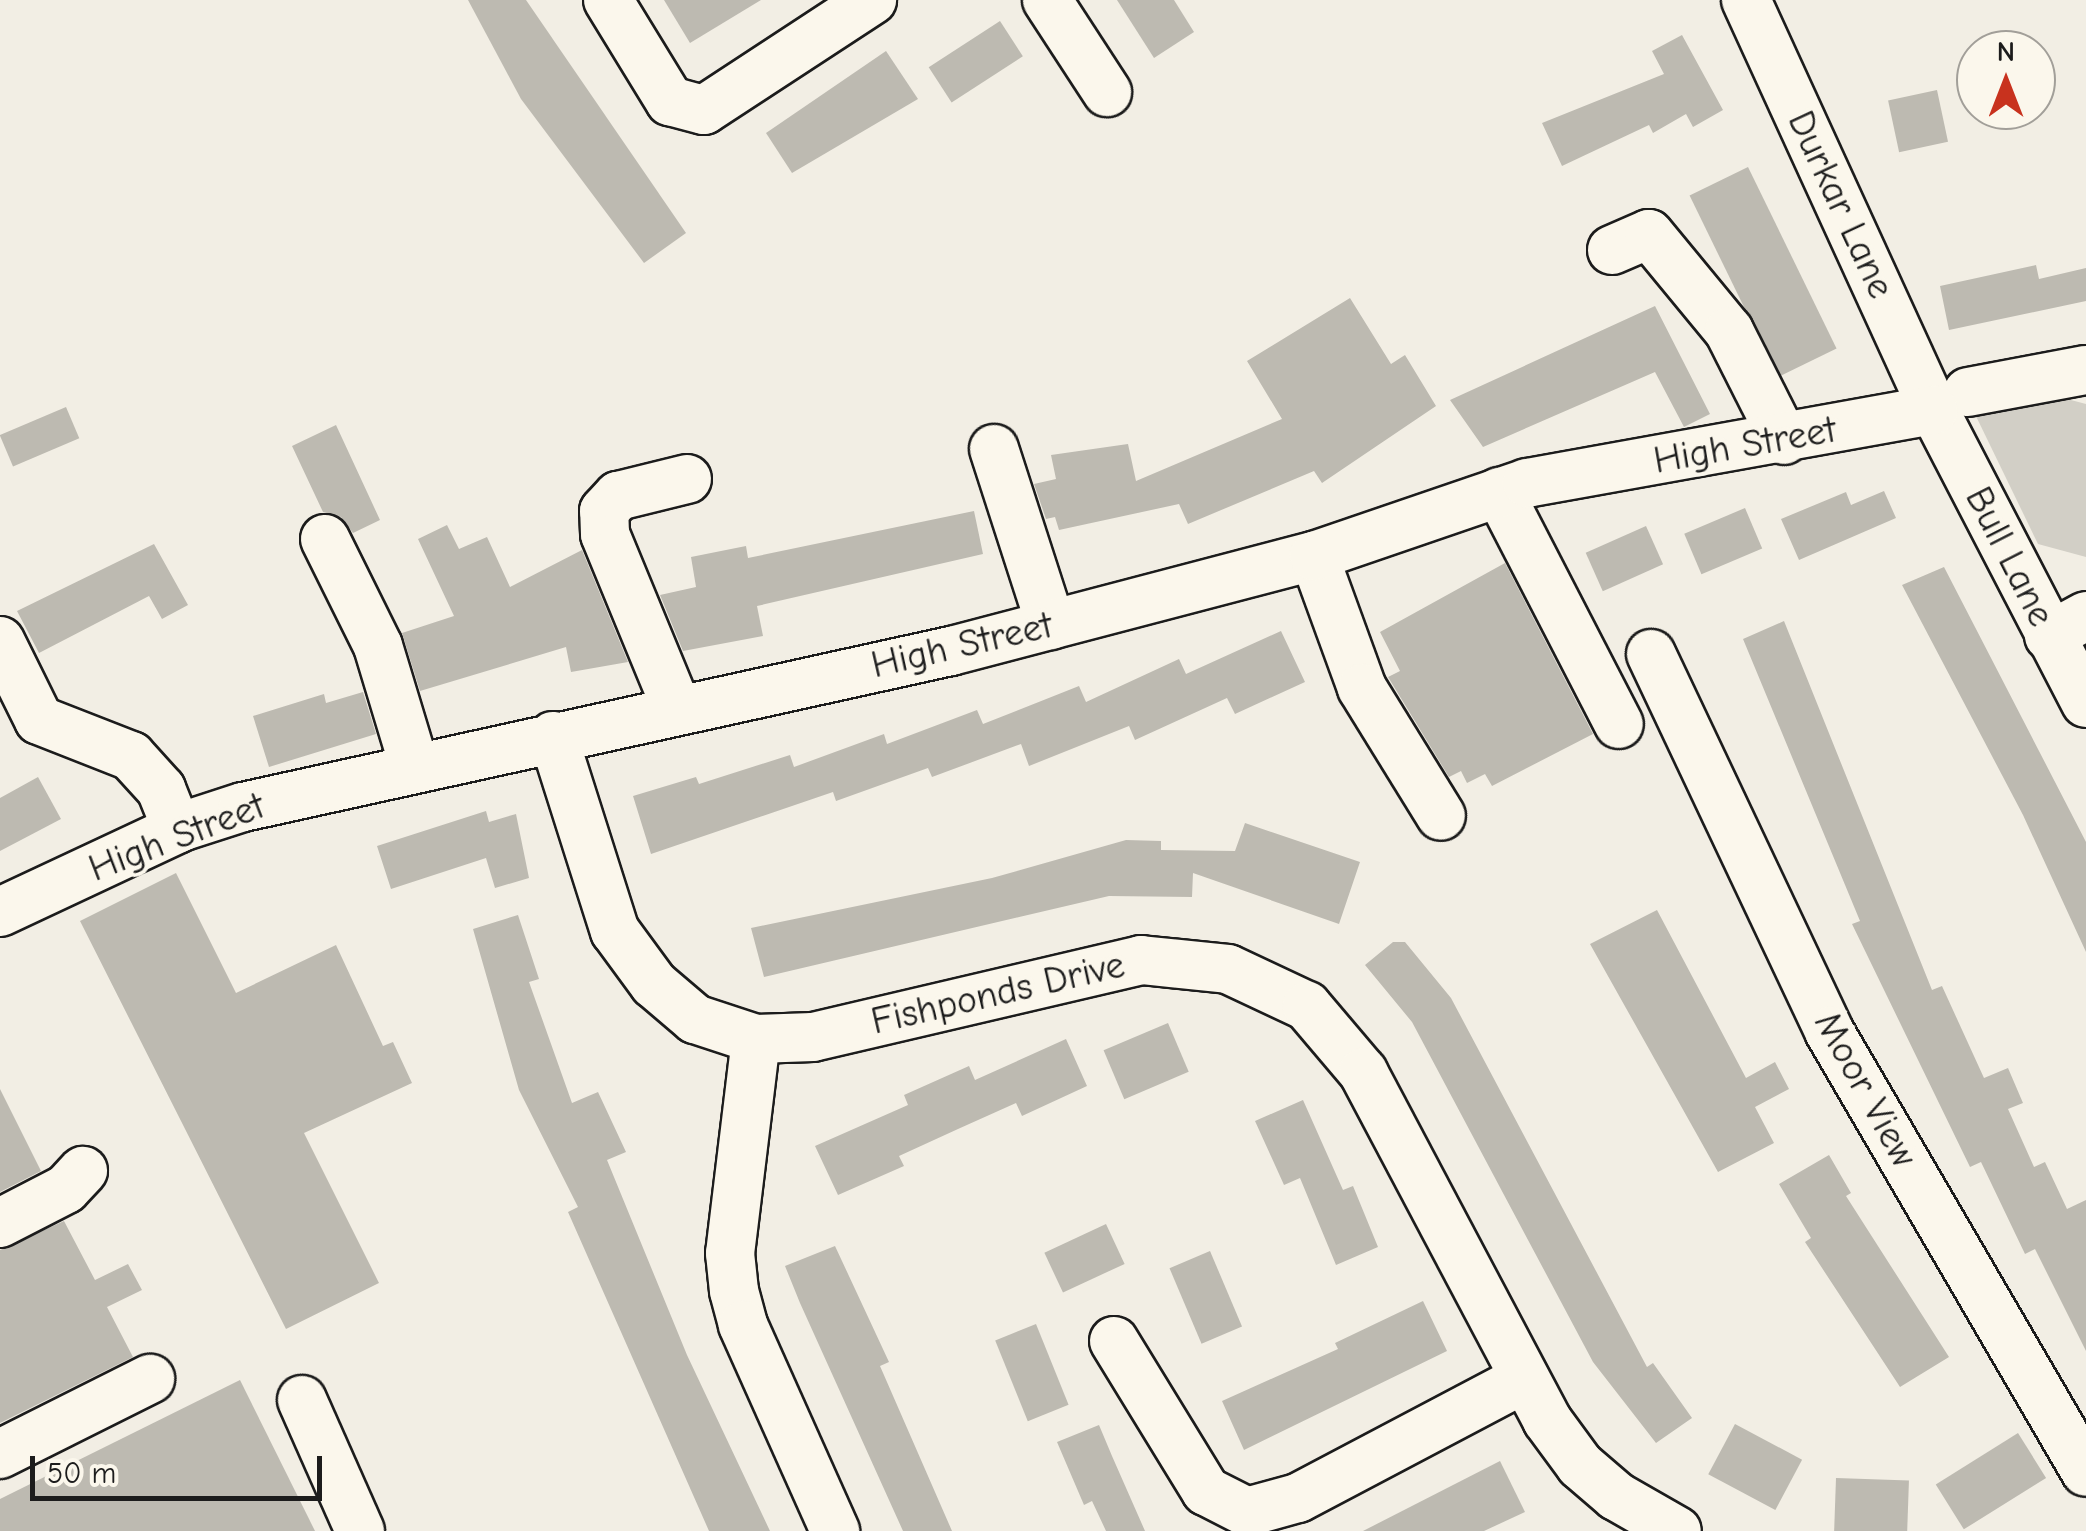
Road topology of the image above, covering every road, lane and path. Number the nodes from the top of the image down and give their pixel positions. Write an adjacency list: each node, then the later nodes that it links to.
1 (608, 0): 2 (street)
2 (872, 0)
3 (1047, 0): 5 (street)
4 (1746, 0): 8 (street, Durkar Lane)
5 (1107, 92)
6 (1612, 250): 9 (street)
7 (2086, 370): 8 (street, High Street)
8 (1951, 401): 9 (street, High Street); 16 (street, Bull Lane)
9 (1784, 440): 12 (street, High Street)
10 (994, 450): 15 (street)
11 (687, 479): 20 (street)
12 (1499, 492): 14 (street, High Street); 21 (street)
13 (325, 538): 23 (street)
14 (1314, 556): 15 (street, High Street); 24 (street)
15 (1050, 625): 20 (street, High Street)
16 (2068, 626): 19 (street, Bull Lane)
17 (0, 641): 25 (street)
18 (1675, 674): 35 (street, Moor View)
19 (2086, 703)
20 (678, 709): 22 (street, High Street)
21 (1619, 724)
22 (553, 736): 23 (street, High Street); 27 (street, Fishponds Drive)
23 (414, 765): 25 (street, High Street)
24 (1441, 816)
25 (178, 830): 26 (street, High Street)
26 (0, 912)
27 (756, 1039): 32 (street, Fishponds Drive); 37 (street)
28 (83, 1171): 29 (street)
29 (0, 1223)
30 (1111, 1336): 32 (street)
31 (150, 1379): 34 (street)
32 (1524, 1379): 38 (street, Fishponds Drive)
33 (302, 1400): 36 (street)
34 (0, 1454)
35 (2086, 1472)
36 (360, 1531)
37 (835, 1531)
38 (1677, 1531)

